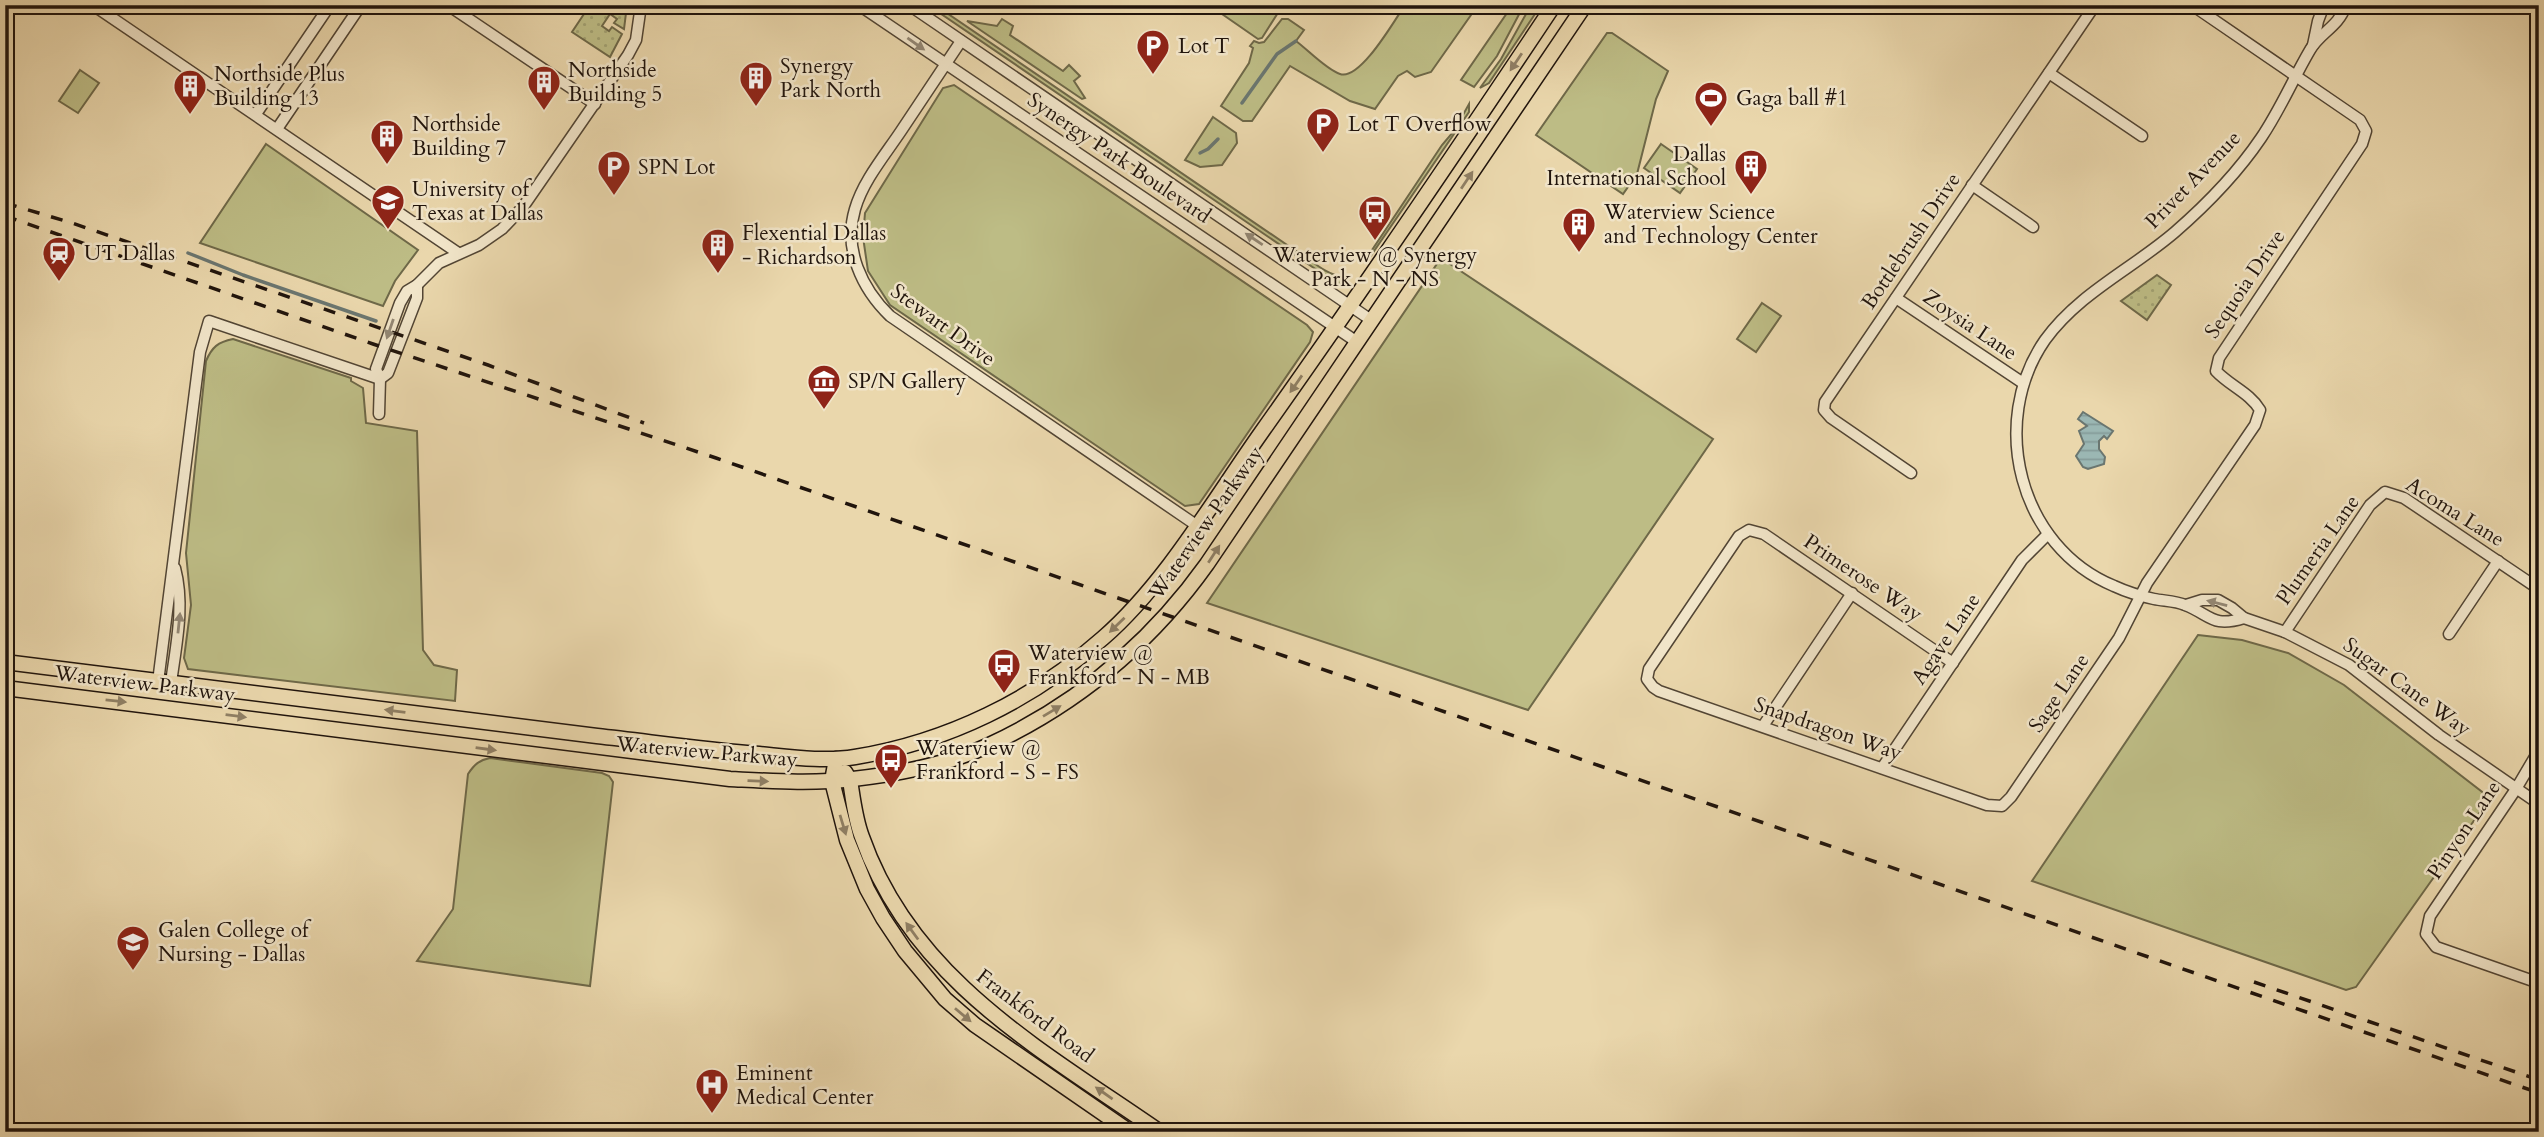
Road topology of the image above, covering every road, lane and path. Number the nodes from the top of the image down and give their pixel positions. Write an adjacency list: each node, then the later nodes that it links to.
1 (93, 5): 20 (street)
2 (330, 5): 20 (street)
3 (361, 5): 21 (street)
4 (448, 5): 19 (street)
5 (641, 5): 19 (street)
6 (859, 5): 16 (street, Synergy Park Boulevard, one-way to 16)
7 (909, 5): 14 (street, Synergy Park Boulevard)
8 (1554, 5): 24 (main road, Waterview Parkway, one-way to 24)
9 (1585, 5): 26 (main road, Waterview Parkway, one-way to 9)
10 (2095, 5): 17 (street, Bottlebrush Drive)
11 (2192, 5): 18 (street)
12 (2324, 5): 15 (street, Privet Avenue)
13 (2346, 5): 15 (street, Privet Avenue)
14 (961, 41): 16 (street, Stewart Drive); 29 (street, Synergy Park Boulevard, one-way to 14)
15 (2313, 45): 18 (street, Privet Avenue)
16 (946, 65): 31 (street, Synergy Park Boulevard); 38 (street, Stewart Drive)
17 (2049, 73): 22 (street); 23 (street, Bottlebrush Drive)
18 (2296, 76): 34 (street, Privet Avenue); 43 (street, Sequoia Drive)
19 (595, 104): 27 (street)
20 (256, 114): 21 (street)
21 (277, 129): 27 (street)
22 (2143, 136)
23 (1972, 185): 25 (street); 28 (street, Bottlebrush Drive)
24 (1407, 222): 26 (main road); 29 (main road, Waterview Parkway)
25 (2033, 227)
26 (1428, 236): 30 (main road, Waterview Parkway)
27 (458, 253): 33 (street)
28 (1896, 298): 34 (street, Zoysia Lane); 36 (street, Bottlebrush Drive)
29 (1350, 306): 30 (street, Synergy Park Boulevard); 31 (main road, Waterview Parkway)
30 (1371, 320): 32 (main road, Waterview Parkway)
31 (1335, 328): 32 (street, Synergy Park Boulevard); 38 (main road, Waterview Parkway, one-way to 38)
32 (1357, 342): 57 (main road, Waterview Parkway, one-way to 32)
33 (380, 379): 35 (street); 51 (street)
34 (2023, 383): 39 (street, Sugar Cane Way)
35 (379, 414)
36 (1911, 473)
37 (2385, 492): 40 (street, Acoma Lane); 46 (street, Plumeria Lane)
38 (1196, 525): 53 (main road, Waterview Parkway, one-way to 53)
39 (2048, 534): 43 (street, Sugar Cane Way); 49 (street, Agave Lane)
40 (2498, 561): 41 (street, Acoma Lane); 47 (street)
41 (2539, 589)
42 (1852, 593): 49 (street, Primerose Way); 50 (street, Primerose Way); 56 (street)
43 (2139, 596): 44 (street, Sugar Cane Way); 66 (street, Sage Lane)
44 (2186, 605): 45 (street, Sugar Cane Way); 45 (street, Sugar Cane Way, one-way to 44)
45 (2244, 618): 46 (street, Sugar Cane Way)
46 (2285, 632): 64 (street, Sugar Cane Way)
47 (2449, 634)
48 (5, 662): 51 (main road, Waterview Parkway)
49 (1953, 663): 61 (street, Agave Lane)
50 (1647, 679): 56 (street, Snapdragon Way)
51 (164, 682): 54 (main road); 55 (main road, Waterview Parkway, one-way to 51)
52 (5, 688): 54 (main road, Waterview Parkway, one-way to 54)
53 (1008, 705): 57 (main road); 60 (main road, Waterview Parkway)
54 (161, 706): 58 (main road, Waterview Parkway, one-way to 58)
55 (463, 719): 58 (main road); 60 (main road, Waterview Parkway)
56 (1763, 726): 61 (street, Snapdragon Way)
57 (1020, 728): 62 (main road, Waterview Parkway)
58 (459, 745): 63 (main road, Waterview Parkway, one-way to 63)
59 (2539, 750): 64 (street, Pinyon Lane)
60 (836, 759): 62 (main road, Frankford Road); 63 (main road, Frankford Road)
61 (1882, 768): 66 (street, Snapdragon Way)
62 (850, 780): 63 (main road, Waterview Parkway); 69 (main road, Frankford Road, one-way to 62)
63 (832, 781): 68 (main road, Frankford Road, one-way to 68)
64 (2516, 789): 65 (street, Sugar Cane Way); 67 (street, Pinyon Lane)
65 (2539, 804)
66 (2002, 806)
67 (2539, 983)
68 (1130, 1132)
69 (1160, 1132)

